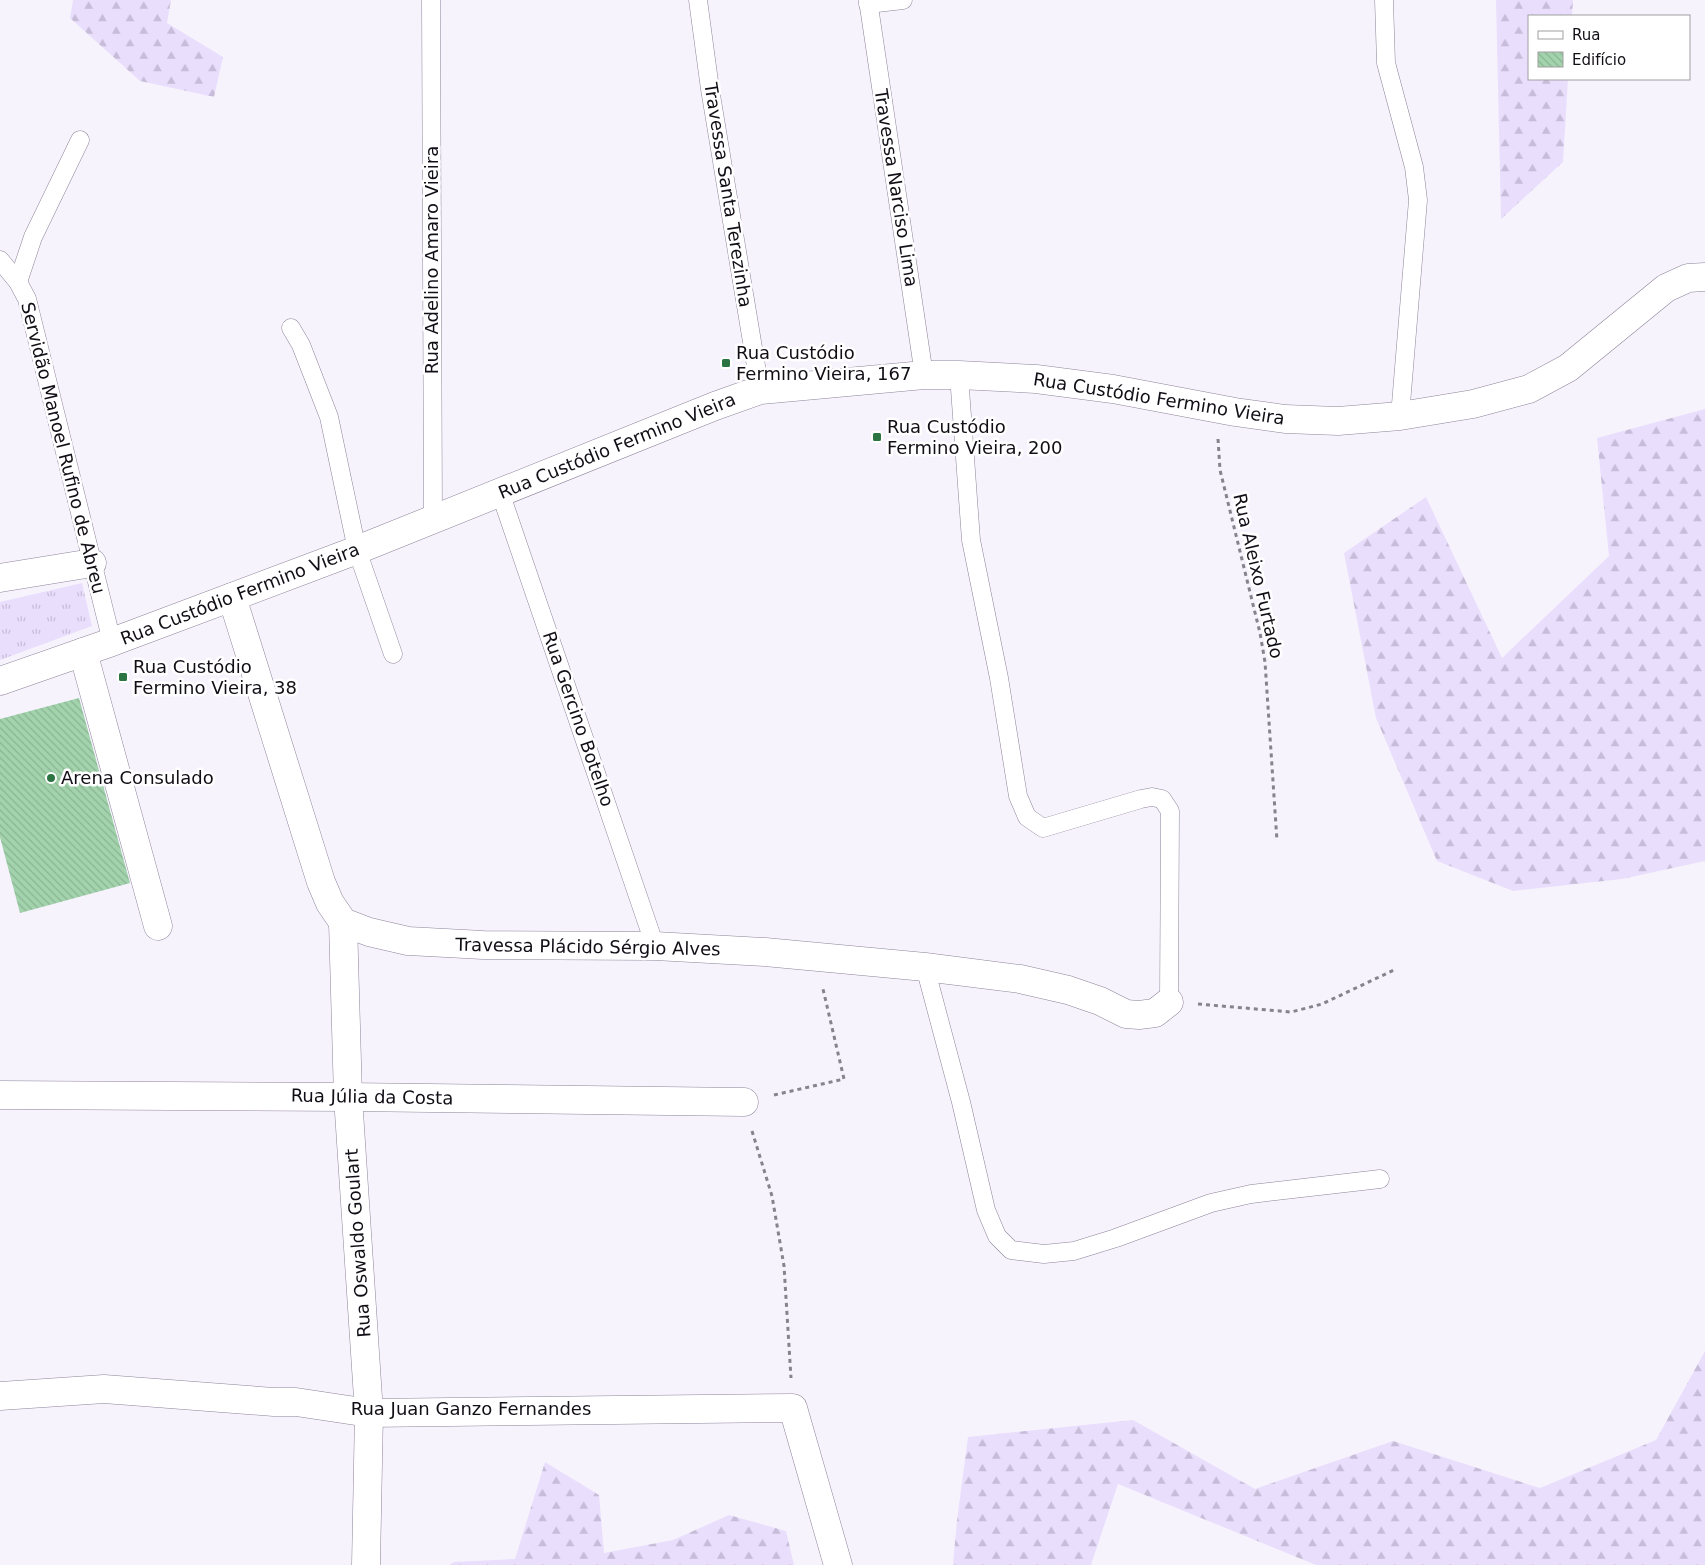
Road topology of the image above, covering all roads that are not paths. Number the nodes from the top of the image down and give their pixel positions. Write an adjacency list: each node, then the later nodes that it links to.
1 (431, 0): 16 (lane, Rua Adelino Amaro Vieira)
2 (698, 0): 13 (lane, Travessa Santa Terezinha)
3 (903, 0): 5 (lane)
4 (1384, 0): 14 (lane)
5 (868, 2): 12 (lane, Travessa Narciso Lima)
6 (80, 140): 9 (lane)
7 (0, 260): 9 (lane, Servidão Manoel Rufino de Abreu)
8 (1705, 277): 14 (street, Rua Custódio Fermino Vieira)
9 (18, 282): 18 (lane, Servidão Manoel Rufino de Abreu)
10 (291, 328): 17 (lane)
11 (959, 375): 12 (street, Rua Custódio Fermino Vieira); 14 (street, Rua Custódio Fermino Vieira); 29 (lane)
12 (924, 376): 13 (street, Rua Custódio Fermino Vieira)
13 (760, 390): 15 (street, Rua Custódio Fermino Vieira)
14 (1400, 416)
15 (500, 492): 16 (street, Rua Custódio Fermino Vieira); 27 (lane, Rua Gercino Botelho)
16 (433, 519): 17 (street, Rua Custódio Fermino Vieira)
17 (357, 550): 20 (street, Rua Custódio Fermino Vieira); 23 (lane)
18 (92, 563): 19 (street); 21 (lane, Servidão Manoel Rufino de Abreu)
19 (0, 578)
20 (232, 597): 21 (street, Rua Custódio Fermino Vieira); 25 (street)
21 (112, 642): 22 (street, Rua Custódio Fermino Vieira)
22 (83, 652): 24 (street, Rua Custódio Fermino Vieira); 26 (street)
23 (393, 654)
24 (0, 681)
25 (344, 922): 27 (street, Travessa Plácido Sérgio Alves); 31 (street, Rua Oswaldo Goulart)
26 (158, 926)
27 (656, 946): 28 (street, Travessa Plácido Sérgio Alves)
28 (925, 967): 29 (street, Travessa Plácido Sérgio Alves); 33 (lane)
29 (1169, 1002)
30 (0, 1095): 31 (street, Rua Júlia da Costa)
31 (348, 1096): 32 (street, Rua Júlia da Costa); 35 (street, Rua Oswaldo Goulart)
32 (744, 1102)
33 (1380, 1179)
34 (0, 1396): 35 (street, Rua Juan Ganzo Fernandes)
35 (369, 1413): 36 (street, Rua Oswaldo Goulart); 37 (street, Rua Juan Ganzo Fernandes)
36 (366, 1565)
37 (838, 1565)

